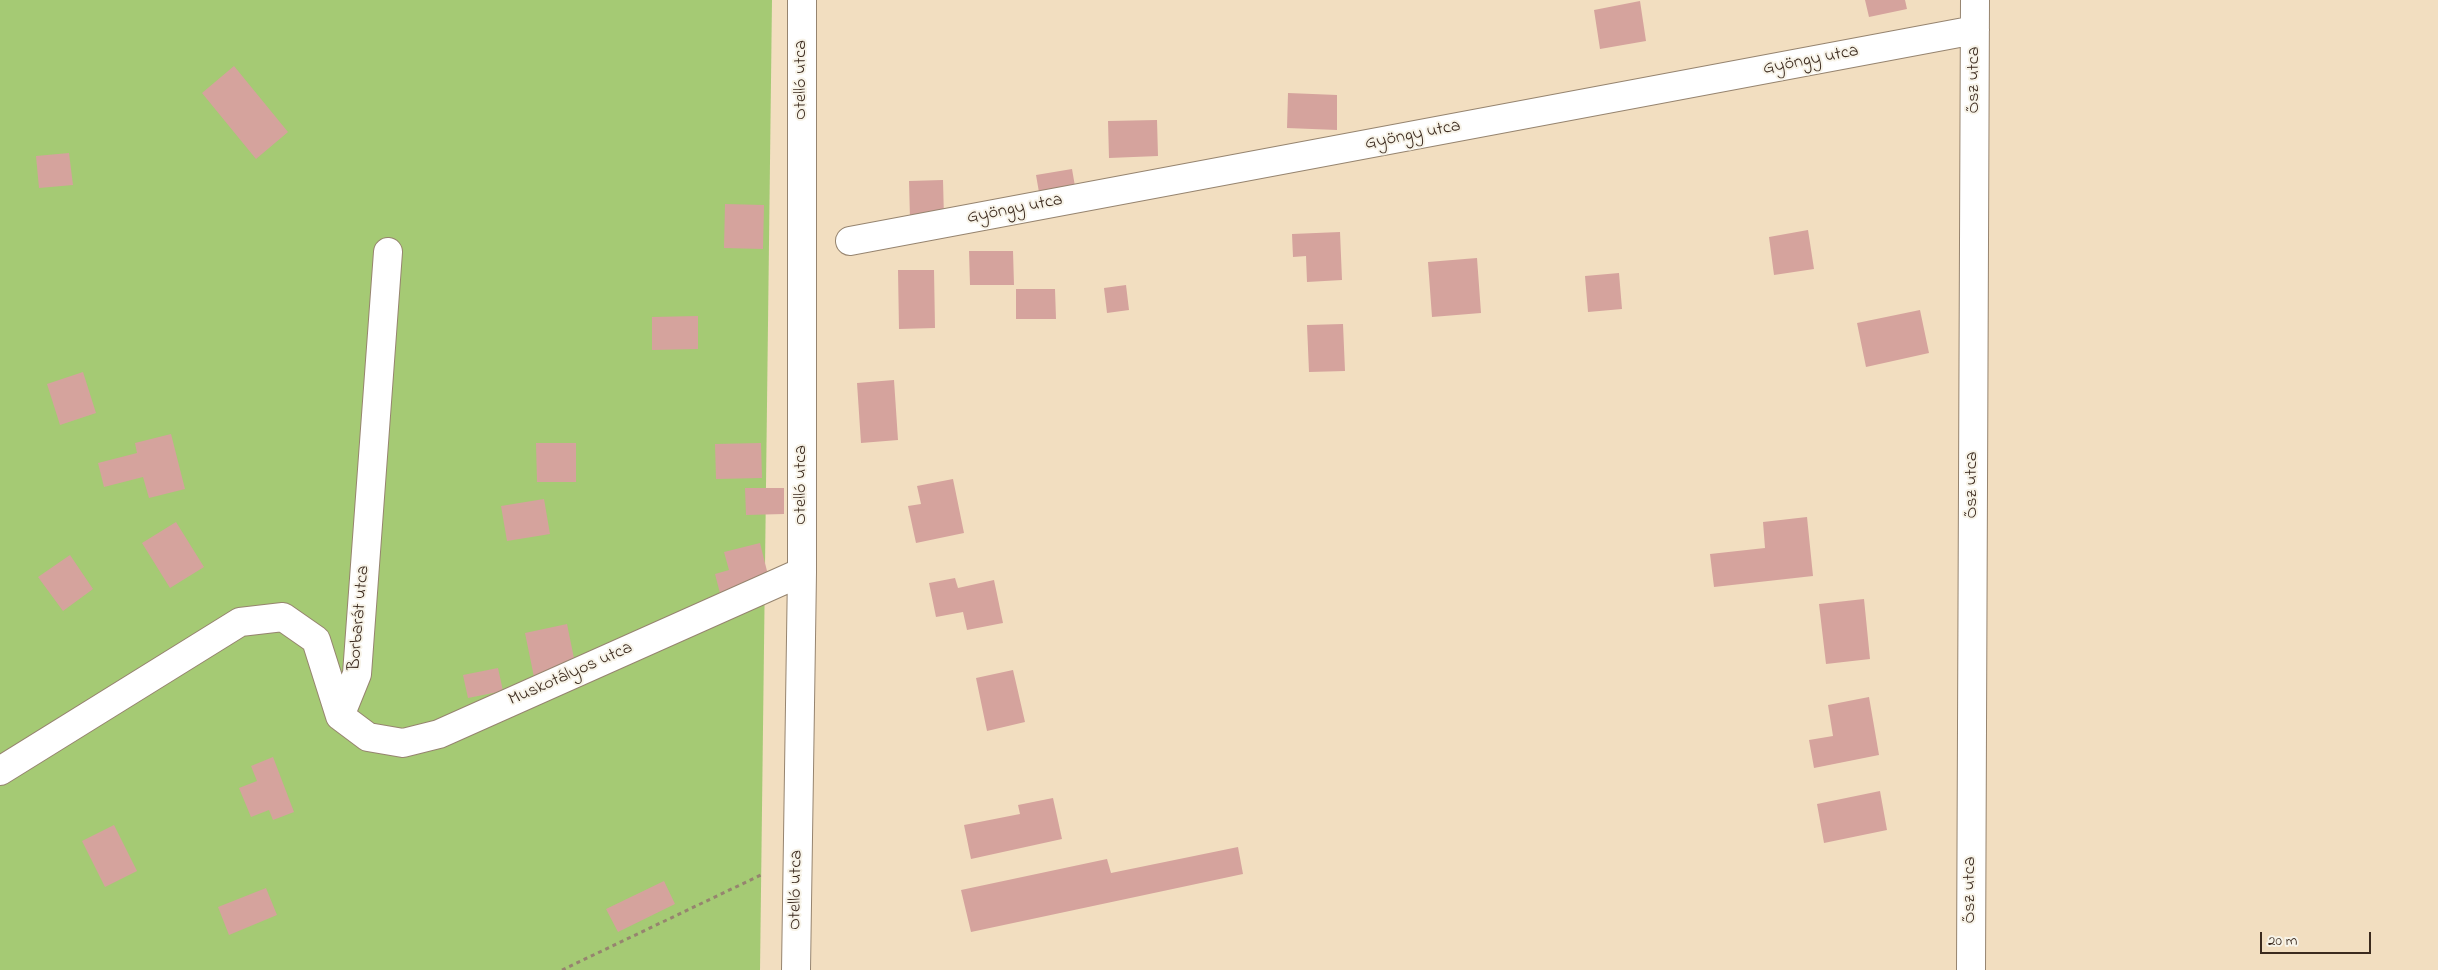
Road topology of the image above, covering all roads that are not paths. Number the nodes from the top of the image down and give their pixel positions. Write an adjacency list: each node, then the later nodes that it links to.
1 (802, 0): 6 (street, Otelló utca)
2 (1975, 0): 3 (street, Ősz utca)
3 (1975, 30): 4 (street, Gyöngy utca); 10 (street, Ősz utca)
4 (850, 241)
5 (388, 252): 7 (street, Borbarát utca)
6 (802, 572): 7 (street, Muskotályos utca); 9 (street, Otelló utca)
7 (340, 716): 8 (street, Borbarát utca)
8 (0, 771)
9 (796, 970)
10 (1971, 970)

